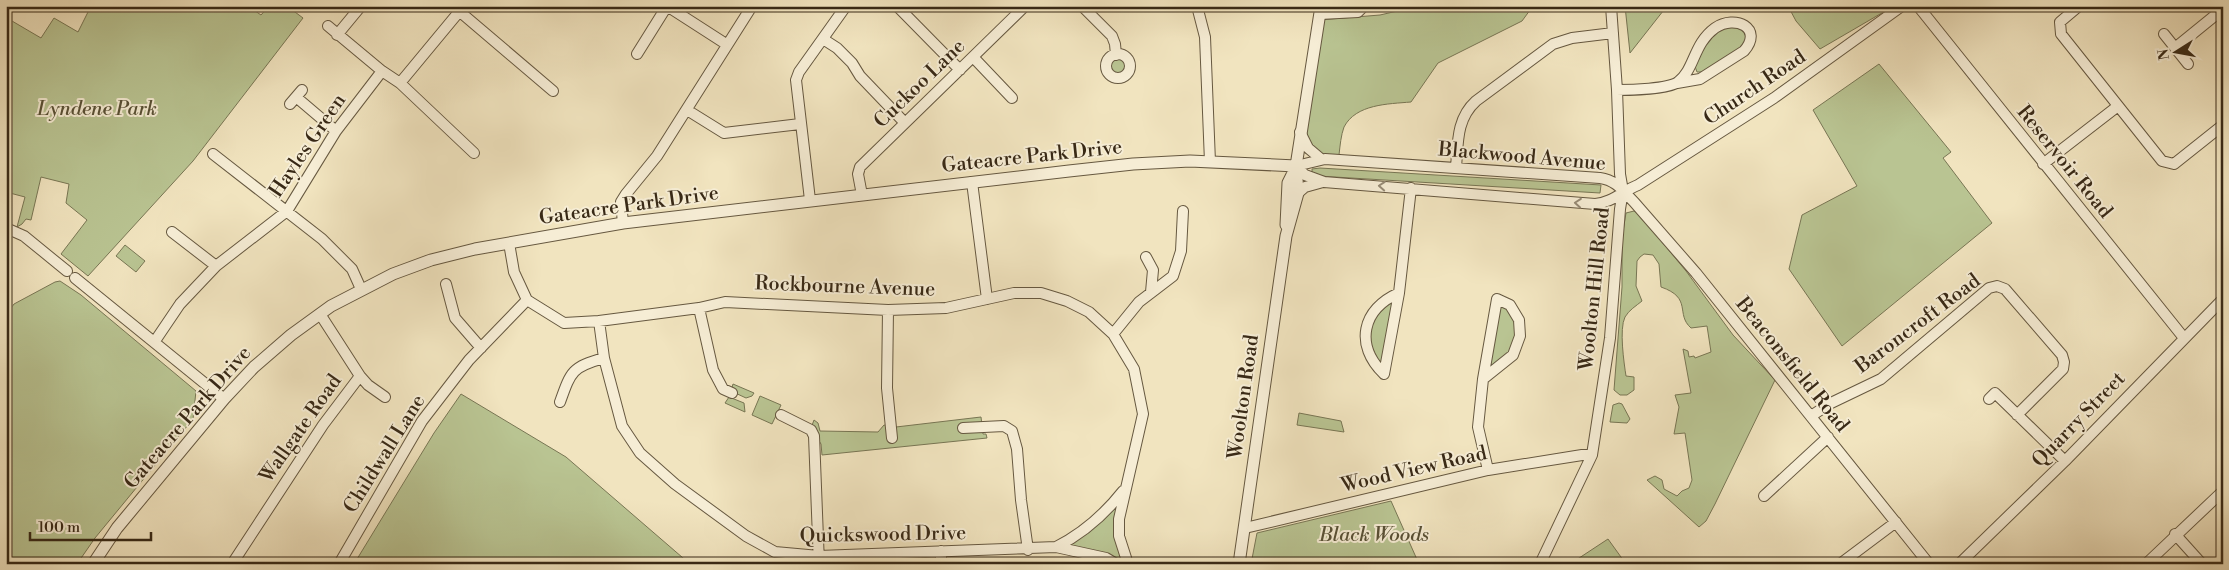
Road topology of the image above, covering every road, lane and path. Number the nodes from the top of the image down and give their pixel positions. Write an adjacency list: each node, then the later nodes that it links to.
1 (361, 6): 19 (street)
2 (752, 6): 21 (street)
3 (846, 6): 20 (street)
4 (897, 6): 27 (street)
5 (1025, 6): 25 (street, Cuckoo Lane)
6 (1082, 6): 24 (street)
7 (1197, 6): 45 (street)
8 (1364, 6): 15 (street)
9 (1611, 6): 17 (street, Woolton Hill Road)
10 (1902, 6): 52 (street, Church Road)
11 (1918, 6): 46 (street, Reservoir Road)
12 (2079, 6): 35 (street)
13 (462, 9): 29 (street); 32 (street)
14 (2223, 9): 22 (street)
15 (1321, 10): 41 (street, Woolton Road)
16 (328, 26): 19 (street)
17 (1613, 33): 31 (street, Woolton Hill Road); 48 (street)
18 (2164, 34): 22 (street)
19 (337, 35): 28 (street)
20 (823, 39): 37 (street); 38 (street)
21 (726, 44): 23 (street); 36 (street)
22 (2175, 48): 26 (street)
23 (637, 54)
24 (1116, 55)
25 (973, 57): 27 (street, Cuckoo Lane); 34 (street)
26 (2188, 64)
27 (960, 70): 37 (street, Cuckoo Lane)
28 (382, 71): 29 (street); 40 (street, Hayles Green)
29 (400, 83): 42 (street)
30 (1677, 83): 30 (street); 31 (street)
31 (1617, 90): 52 (street, Woolton Hill Road)
32 (553, 91)
33 (296, 97): 40 (street)
34 (1012, 98)
35 (2118, 106): 39 (street); 46 (street)
36 (687, 110): 38 (street); 58 (street)
37 (905, 123): 54 (street, Cuckoo Lane)
38 (800, 124): 55 (street)
39 (2223, 125)
40 (336, 131): 56 (street, Hayles Green)
41 (1300, 132): 44 (street); 47 (street, Woolton Road)
42 (474, 153)
43 (213, 154): 56 (street)
44 (1321, 159): 47 (street, Blackwood Avenue); 48 (street, Blackwood Avenue)
45 (1210, 162): 47 (street, Gateacre Park Drive); 49 (street, Gateacre Park Drive)
46 (2043, 164): 77 (street, Reservoir Road)
47 (1295, 167): 50 (street, Blackwood Avenue); 53 (street, Woolton Road); 61 (street, Woolton Road)
48 (1456, 168): 52 (street, Blackwood Avenue)
49 (972, 182): 54 (street, Gateacre Park Drive); 69 (street)
50 (1324, 182): 51 (street, Blackwood Avenue, one-way to 50); 53 (street, Blackwood Avenue)
51 (1411, 188): 52 (street, Blackwood Avenue, one-way to 51); 68 (street)
52 (1623, 191): 90 (street, Beaconsfield Road); 94 (street, Woolton Hill Road)
53 (1298, 192): 61 (street, Woolton Road)
54 (862, 195): 55 (street, Gateacre Park Drive)
55 (810, 200): 58 (street, Gateacre Park Drive)
56 (287, 211): 64 (street, Hayles Green); 66 (street)
57 (1182, 211): 67 (street)
58 (623, 223): 62 (street, Gateacre Park Drive)
59 (6, 228): 78 (street)
60 (172, 233): 64 (street)
61 (1286, 236): 101 (street, Woolton Road)
62 (509, 242): 66 (street, Gateacre Park Drive); 71 (street)
63 (1146, 257): 67 (street)
64 (216, 266): 78 (street, Hayles Green)
65 (446, 284): 79 (street)
66 (361, 289): 74 (street, Gateacre Park Drive)
67 (1152, 292): 76 (street)
68 (1399, 293): 68 (street)
69 (987, 299): 73 (street, Rockbourne Avenue); 76 (street, Rockbourne Avenue)
70 (2223, 299): 77 (street, Quarry Street)
71 (527, 300): 75 (street, Rockbourne Avenue); 79 (street, Childwall Lane)
72 (699, 308): 73 (street, Rockbourne Avenue); 75 (street, Rockbourne Avenue); 83 (street)
73 (888, 310): 92 (street)
74 (320, 314): 81 (street, Wallgate Road); 86 (street, Gateacre Park Drive)
75 (599, 322): 80 (street, Quickswood Drive)
76 (1113, 334): 97 (street, Rockbourne Avenue)
77 (2184, 338): 95 (street, Quarry Street)
78 (155, 341): 86 (street)
79 (480, 348): 110 (street, Childwall Lane)
80 (604, 358): 87 (street); 107 (street, Quickswood Drive)
81 (360, 376): 85 (street); 109 (street, Wallgate Road)
82 (1483, 379): 82 (street); 96 (street)
83 (732, 393)
84 (1995, 393): 88 (street)
85 (385, 397)
86 (224, 399): 108 (street, Gateacre Park Drive)
87 (560, 402)
88 (2017, 414): 90 (street, Baroncroft Road); 95 (street)
89 (781, 415): 107 (street)
90 (1811, 416): 93 (street, Beaconsfield Road)
91 (963, 428): 104 (street)
92 (892, 438)
93 (1828, 438): 99 (street); 100 (street, Beaconsfield Road)
94 (1592, 455): 96 (street, Wood View Road); 116 (street, Woolton Hill Road)
95 (2065, 461): 119 (street, Quarry Street)
96 (1488, 470): 101 (street, Wood View Road)
97 (1125, 489): 103 (street, Rockbourne Avenue); 114 (street, Rockbourne Avenue)
98 (2223, 491): 102 (street)
99 (1764, 496)
100 (1896, 522): 117 (street); 118 (street, Beaconsfield Road)
101 (1244, 528): 115 (street, Woolton Road)
102 (2175, 534): 120 (street); 121 (street)
103 (1056, 547): 104 (street, Quickswood Drive); 106 (street, Quickswood Drive)
104 (1028, 550): 105 (street, Quickswood Drive)
105 (941, 551): 107 (street, Quickswood Drive); 111 (street)
106 (1078, 553): 112 (street); 113 (street, Quickswood Drive)
107 (819, 560)
108 (93, 564)
109 (232, 564)
110 (339, 564)
111 (941, 564)
112 (1076, 564)
113 (1116, 564)
114 (1128, 564)
115 (1239, 564)
116 (1540, 564)
117 (1840, 564)
118 (1929, 564)
119 (1959, 564)
120 (2146, 564)
121 (2202, 564)

